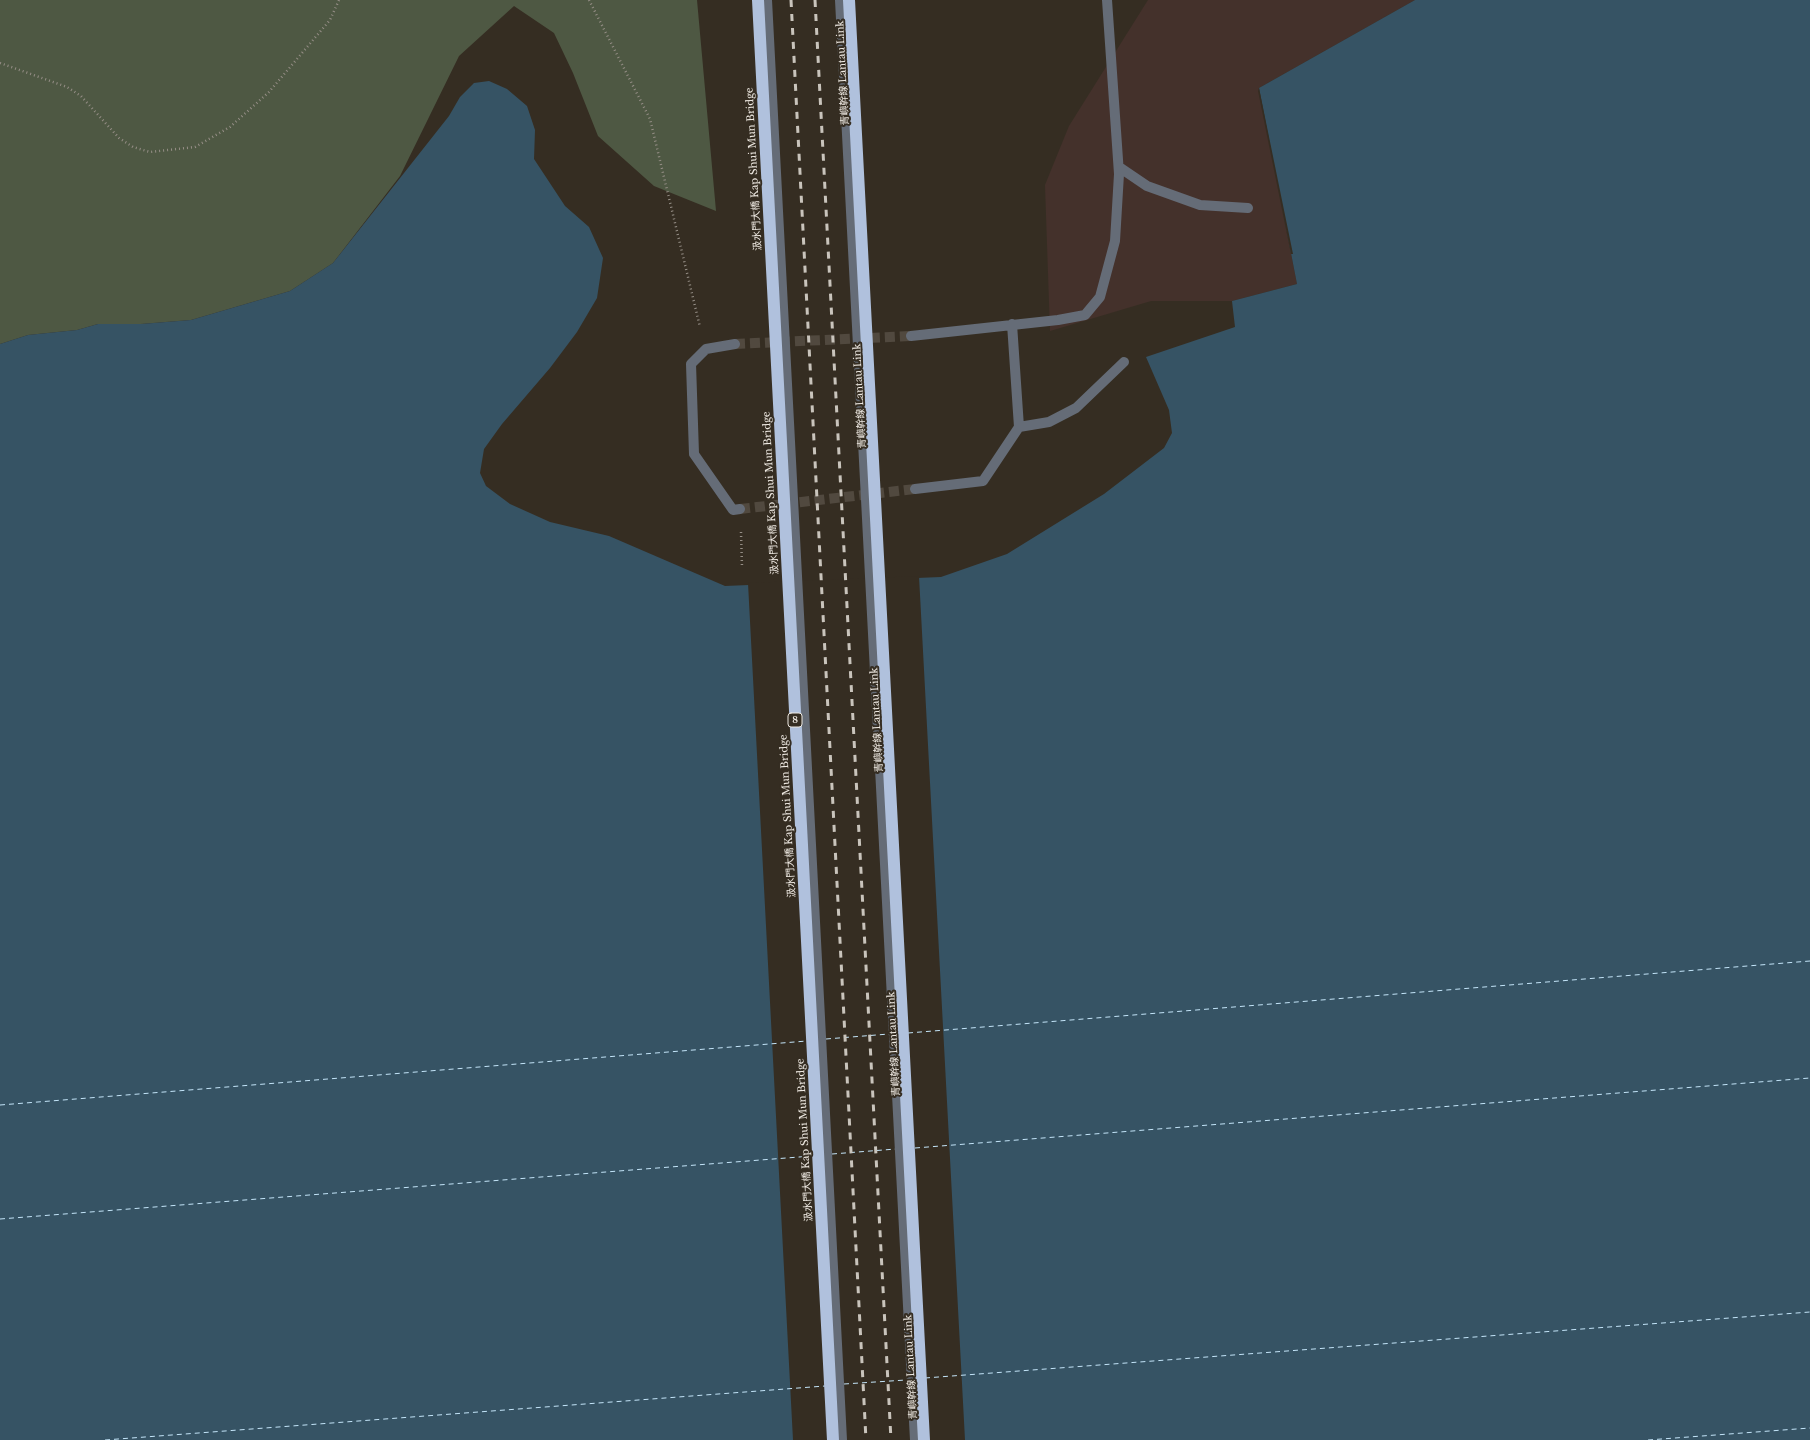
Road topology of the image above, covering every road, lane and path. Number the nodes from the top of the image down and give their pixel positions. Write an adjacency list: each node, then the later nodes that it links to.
1 (339, 0): 8 (path)
2 (589, 0): 14 (path)
3 (758, 0): 20 (highway, 汲水門大橋 Kap Shui Mun Bridge / 8, bridge)
4 (767, 0): 21 (street, bridge)
5 (840, 0): 22 (street, 青嶼幹線 Lantau Link, bridge)
6 (849, 0): 23 (highway, bridge)
7 (1107, 0): 9 (street)
8 (0, 63)
9 (1119, 167): 10 (street); 11 (street)
10 (1248, 208)
11 (1012, 324): 12 (street); 16 (street)
12 (911, 336)
13 (735, 344): 14 (street)
14 (706, 349): 18 (street)
15 (1124, 362): 16 (street)
16 (1019, 427): 17 (street)
17 (915, 488)
18 (740, 509): 19 (path)
19 (742, 567)
20 (833, 1440)
21 (842, 1440)
22 (915, 1440)
23 (924, 1440)

